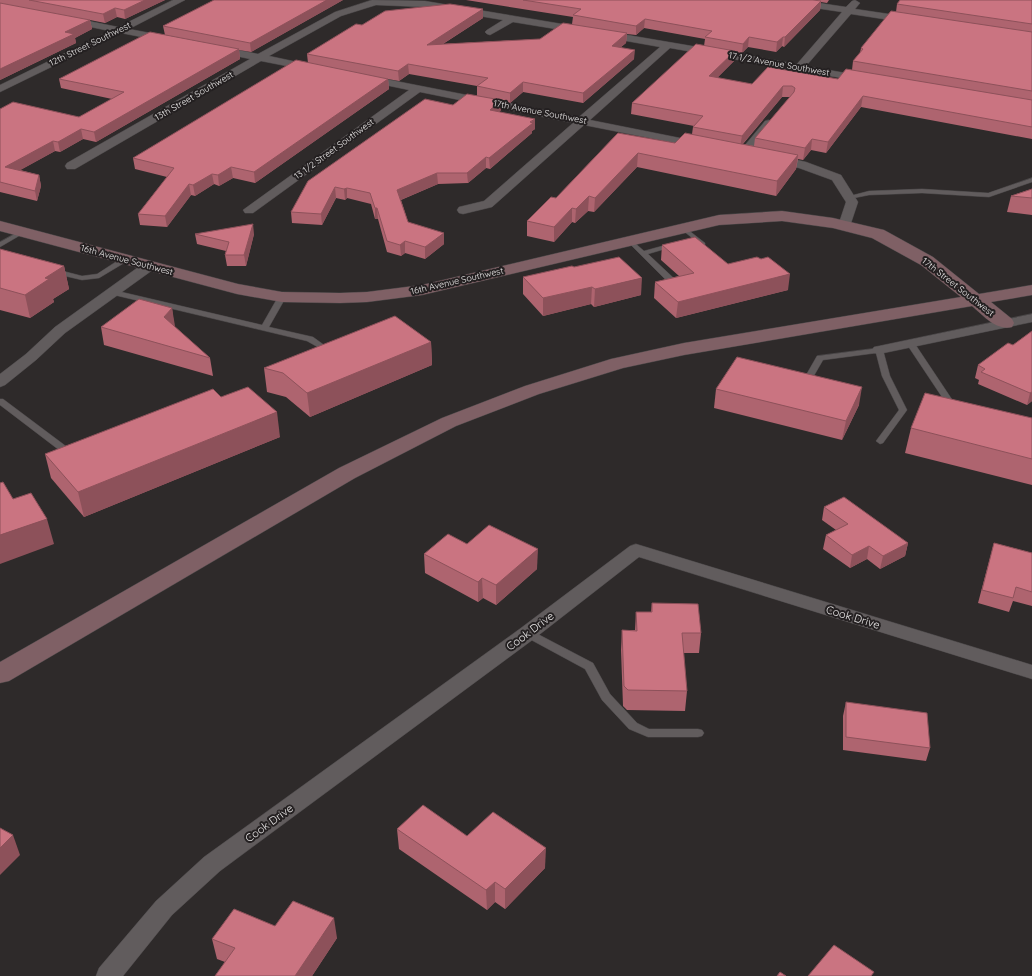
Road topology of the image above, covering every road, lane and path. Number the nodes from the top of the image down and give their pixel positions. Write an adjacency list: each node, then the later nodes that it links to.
1 (180, 0): 10 (street, 12th Street Southwest)
2 (781, 0): 5 (street)
3 (857, 0): 5 (street)
4 (374, 1): 7 (street, 17 1/2 Avenue Southwest); 9 (street, 17 1/2 Avenue Southwest)
5 (849, 10): 8 (street); 16 (street)
6 (60, 18): 10 (street)
7 (511, 19): 11 (street); 13 (street, 17 1/2 Avenue Southwest)
8 (919, 21)
9 (317, 25): 15 (street, 13th Street Southwest)
10 (119, 30): 12 (street); 21 (street, 12th Street Southwest)
11 (490, 32)
12 (179, 42)
13 (668, 45): 16 (street, 17 1/2 Avenue Southwest); 23 (street)
14 (209, 48): 15 (street)
15 (261, 58): 17 (street); 25 (street, 13th Street Southwest)
16 (799, 68): 19 (street, 17 1/2 Avenue Southwest)
17 (321, 70)
18 (351, 76): 20 (street, 17th Avenue Southwest)
19 (877, 81)
20 (419, 88): 23 (street, 17th Avenue Southwest); 28 (street, 13 1/2 Street Southwest)
21 (0, 89)
22 (778, 112): 27 (street)
23 (582, 121): 24 (street, 17th Avenue Southwest); 29 (street)
24 (713, 147)
25 (71, 166)
26 (1032, 180): 27 (lane)
27 (849, 197): 31 (street)
28 (249, 210)
29 (463, 210)
30 (0, 226): 32 (street, 16th Avenue Southwest)
31 (844, 226): 33 (street, 16th Avenue Southwest); 45 (street, 17th Street Southwest)
32 (22, 232): 35 (lane); 38 (street, 16th Avenue Southwest)
33 (687, 238): 34 (street, 16th Avenue Southwest); 36 (lane); 37 (lane)
34 (630, 240): 37 (lane); 44 (street, 16th Avenue Southwest)
35 (0, 245)
36 (708, 248)
37 (644, 253): 41 (lane)
38 (125, 260): 39 (street, 16th Avenue Southwest); 40 (lane)
39 (149, 266): 43 (street); 44 (street, 16th Avenue Southwest)
40 (45, 268)
41 (678, 287)
42 (1032, 290): 45 (street)
43 (113, 292): 48 (lane); 53 (street)
44 (282, 297): 48 (lane)
45 (974, 299): 47 (street, 17th Street Southwest); 60 (street)
46 (1032, 318): 47 (street)
47 (1005, 323): 50 (street)
48 (264, 328): 49 (lane)
49 (337, 342)
50 (910, 343): 51 (street); 55 (lane)
51 (878, 350): 52 (lane); 56 (lane)
52 (809, 377)
53 (0, 382)
54 (0, 401): 57 (lane)
55 (963, 412)
56 (880, 441)
57 (80, 445)
58 (528, 633): 59 (street, Cook Drive); 61 (lane); 62 (street, Cook Drive)
59 (1032, 672)
60 (0, 674)
61 (698, 733)
62 (108, 976)

